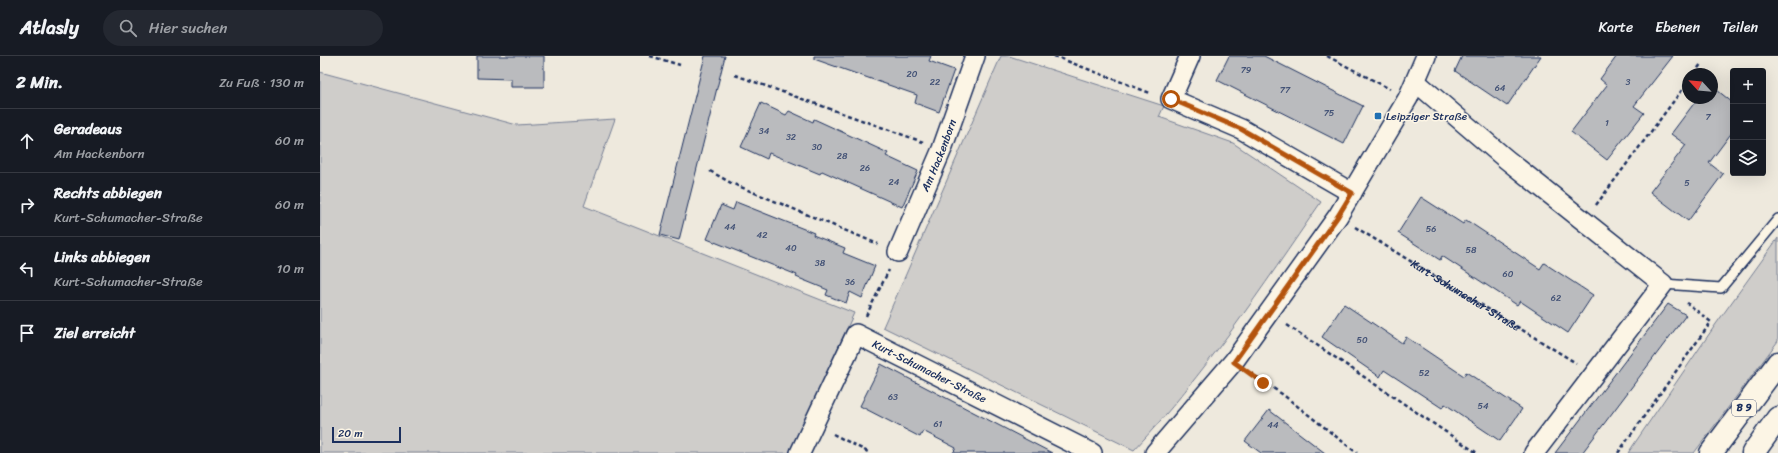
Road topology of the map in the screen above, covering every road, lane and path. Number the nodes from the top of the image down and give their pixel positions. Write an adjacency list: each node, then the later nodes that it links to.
1 (650, 56): 8 (path)
2 (975, 56): 14 (street, Am Hackenborn)
3 (1054, 56): 13 (path)
4 (1190, 56): 13 (street)
5 (1327, 56): 11 (path)
6 (1426, 56): 11 (street)
7 (1701, 64): 9 (path)
8 (680, 65)
9 (1698, 68)
10 (735, 75): 14 (path)
11 (1412, 90): 16 (street); 19 (street)
12 (1682, 90): 19 (path)
13 (1171, 99): 16 (street)
14 (942, 149): 20 (street, Am Hackenborn)
15 (710, 171): 20 (path)
16 (1352, 193): 17 (street)
17 (1338, 216): 22 (street); 26 (path, Kurt-Schumacher-Straße)
18 (1778, 219): 21 (lane)
19 (1584, 221): 21 (street)
20 (898, 252): 23 (path)
21 (1662, 284): 26 (street); 36 (path)
22 (1269, 313): 24 (street); 34 (path)
23 (856, 334): 28 (street); 31 (street, Kurt-Schumacher-Straße)
24 (1234, 362): 32 (street); 33 (path)
25 (1778, 363): 37 (highway, B 9)
26 (1593, 374): 35 (street)
27 (1778, 418): 38 (highway)
28 (813, 423): 29 (street); 30 (path)
29 (800, 453)
30 (870, 453)
31 (1092, 453)
32 (1155, 453)
33 (1357, 453)
34 (1477, 453)
35 (1534, 453)
36 (1618, 453)
37 (1710, 453)
38 (1753, 453)

